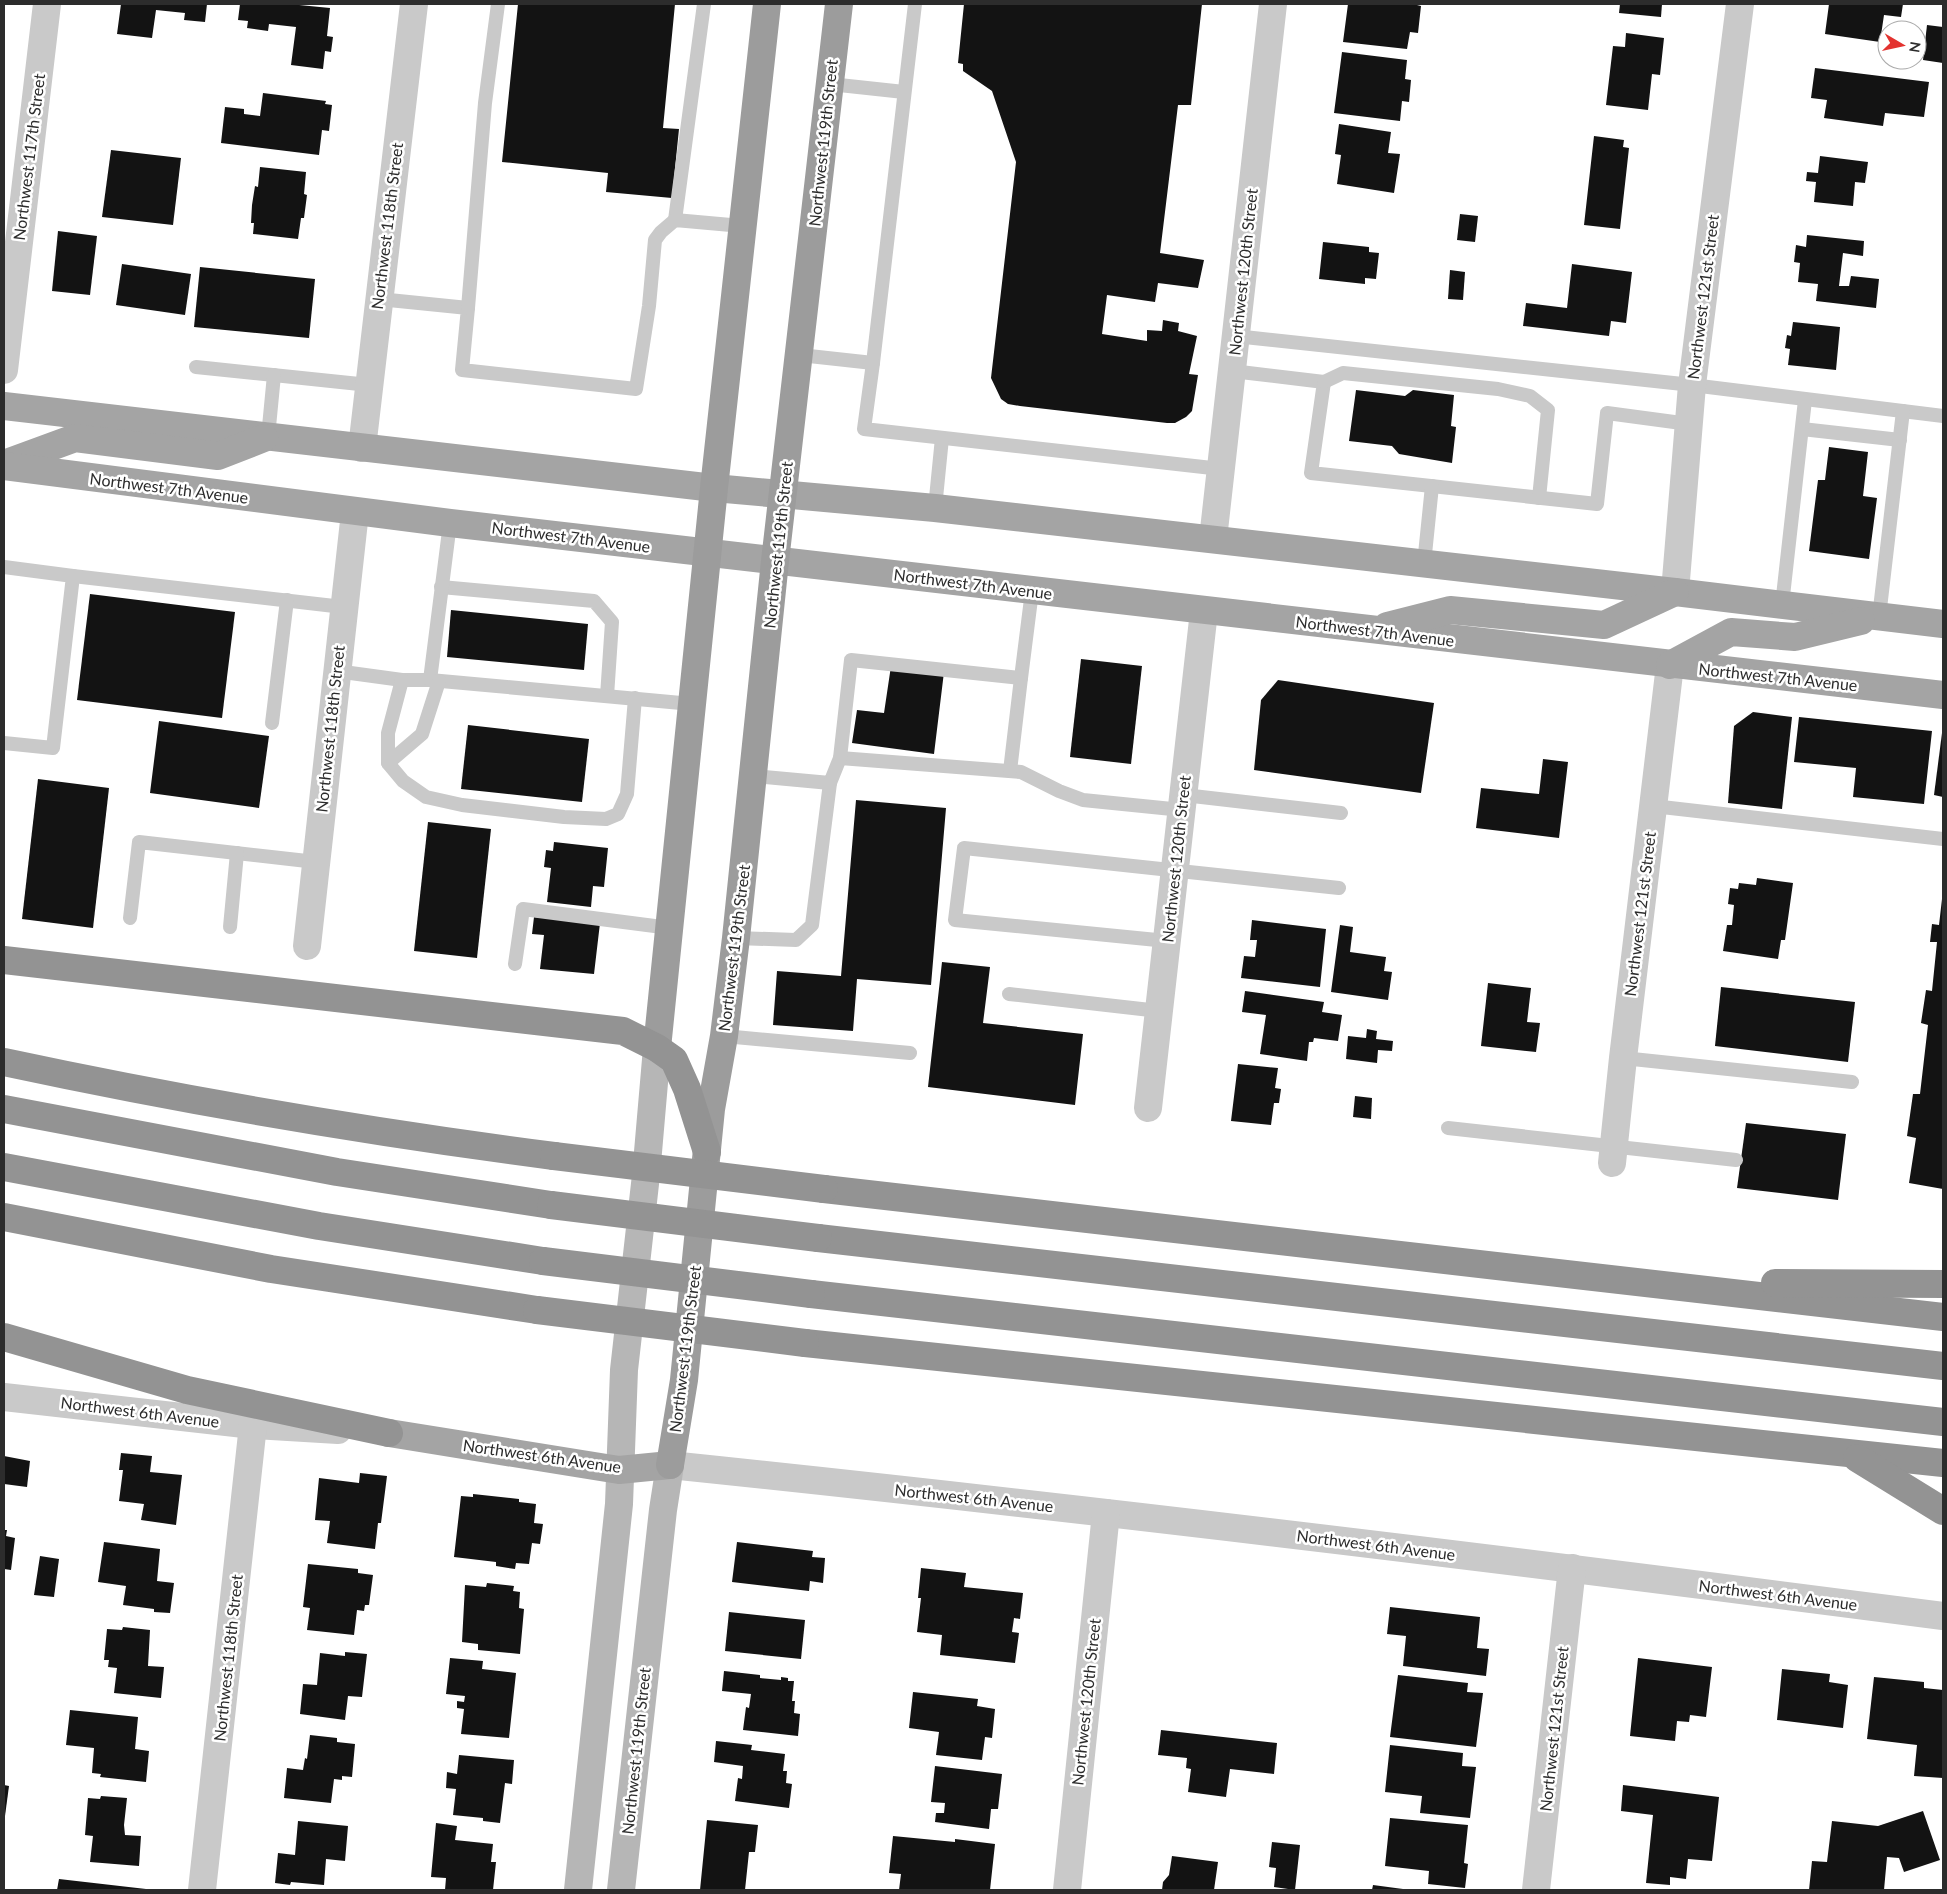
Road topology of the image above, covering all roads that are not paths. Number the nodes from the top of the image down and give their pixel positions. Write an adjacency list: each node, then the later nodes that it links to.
1 (47, 4): 20 (street, Northwest 117th Street)
2 (414, 4): 14 (street, Northwest 118th Street)
3 (498, 4): 15 (lane)
4 (704, 4): 12 (lane)
5 (767, 4): 13 (highway)
6 (839, 4): 10 (highway, Northwest 119th Street)
7 (915, 4): 11 (lane)
8 (1273, 4): 16 (street, Northwest 120th Street)
9 (1740, 4): 25 (street, Northwest 121st Street)
10 (830, 84): 11 (lane); 17 (highway, Northwest 119th Street)
11 (904, 92): 18 (lane)
12 (675, 220): 13 (lane); 15 (lane)
13 (742, 226): 39 (highway)
14 (379, 299): 15 (lane); 24 (street, Northwest 118th Street)
15 (468, 308)
16 (1236, 336): 21 (street, Northwest 120th Street); 25 (lane)
17 (800, 355): 18 (lane); 40 (highway, Northwest 119th Street)
18 (873, 363): 33 (lane)
19 (196, 367): 22 (lane)
20 (4, 370)
21 (1232, 371): 23 (lane); 37 (street, Northwest 120th Street)
22 (274, 375): 24 (lane); 32 (lane)
23 (1324, 382): 38 (lane); 41 (lane)
24 (369, 385): 35 (street, Northwest 118th Street)
25 (1692, 385): 26 (lane); 30 (street, Northwest 121st Street)
26 (1806, 400): 28 (lane); 31 (lane)
27 (4, 406): 32 (main road)
28 (1903, 411): 29 (lane); 34 (lane)
29 (1943, 416)
30 (1689, 424): 41 (lane); 53 (street, Northwest 121st Street)
31 (1802, 429): 34 (lane); 55 (lane)
32 (268, 437): 35 (main road); 36 (main road)
33 (942, 438): 37 (lane); 42 (lane)
34 (1900, 440): 58 (lane)
35 (362, 448): 39 (main road)
36 (4, 465): 43 (main road, Northwest 7th Avenue)
37 (1221, 469): 45 (street, Northwest 120th Street)
38 (1432, 486): 41 (lane); 48 (lane)
39 (714, 488): 40 (main road); 46 (highway)
40 (783, 496): 42 (main road); 47 (highway, Northwest 119th Street)
41 (1539, 498)
42 (935, 508): 45 (main road)
43 (355, 512): 44 (main road, Northwest 7th Avenue); 56 (street, Northwest 118th Street)
44 (450, 523): 46 (main road, Northwest 7th Avenue); 51 (lane)
45 (1213, 540): 48 (main road)
46 (707, 553): 47 (main road, Northwest 7th Avenue); 69 (highway)
47 (775, 561): 52 (main road, Northwest 7th Avenue); 75 (highway, Northwest 119th Street)
48 (1424, 564): 53 (main road)
49 (4, 567): 50 (lane)
50 (74, 576): 54 (lane); 71 (lane)
51 (441, 587): 65 (lane); 67 (lane)
52 (1032, 591): 57 (main road, Northwest 7th Avenue); 63 (lane)
53 (1675, 592): 55 (main road); 60 (main road)
54 (287, 600): 56 (lane); 70 (lane)
55 (1782, 605): 58 (main road)
56 (343, 607): 62 (street, Northwest 118th Street)
57 (1204, 611): 60 (main road, Northwest 7th Avenue); 77 (street, Northwest 120th Street)
58 (1879, 617): 59 (main road); 61 (main road)
59 (1943, 624)
60 (1372, 630): 61 (main road, Northwest 7th Avenue)
61 (1670, 665): 66 (main road, Northwest 7th Avenue); 78 (street, Northwest 121st Street)
62 (336, 671): 64 (lane); 82 (street, Northwest 118th Street)
63 (1022, 678): 72 (lane); 74 (lane)
64 (402, 680): 65 (lane); 73 (lane)
65 (435, 680): 67 (lane); 73 (lane)
66 (1943, 695)
67 (607, 696): 68 (lane)
68 (635, 698): 69 (lane); 73 (lane)
69 (692, 704): 87 (highway)
70 (272, 723)
71 (4, 743)
72 (840, 758): 74 (lane); 76 (lane)
73 (388, 763)
74 (1010, 771): 77 (lane)
75 (753, 776): 76 (lane); 88 (highway, Northwest 119th Street)
76 (830, 783): 88 (lane)
77 (1183, 803): 79 (lane); 83 (street, Northwest 120th Street)
78 (1653, 806): 80 (lane); 98 (street, Northwest 121st Street)
79 (1341, 813)
80 (1943, 839)
81 (237, 853): 82 (lane); 85 (lane); 86 (lane)
82 (316, 862): 90 (street, Northwest 118th Street)
83 (1175, 870): 84 (lane); 89 (street, Northwest 120th Street); 89 (lane)
84 (1340, 888)
85 (130, 918)
86 (230, 927)
87 (670, 928): 92 (lane); 96 (highway)
88 (736, 938): 95 (highway, Northwest 119th Street)
89 (1167, 941): 94 (street, Northwest 120th Street)
90 (307, 946)
91 (4, 960): 96 (highway)
92 (515, 964)
93 (1009, 994): 94 (lane)
94 (1159, 1011): 101 (street, Northwest 120th Street)
95 (724, 1036): 97 (lane); 104 (highway, Northwest 119th Street)
96 (657, 1048): 104 (highway); 121 (main road)
97 (910, 1053)
98 (1623, 1058): 100 (lane); 105 (street, Northwest 121st Street)
99 (4, 1062): 109 (highway, bridge)
100 (1852, 1082)
101 (1148, 1108)
102 (4, 1109): 113 (highway, bridge)
103 (1448, 1128): 105 (lane)
104 (707, 1152): 120 (highway, Northwest 119th Street)
105 (1613, 1155): 106 (lane)
106 (1736, 1160)
107 (4, 1167): 115 (highway, bridge)
108 (4, 1217): 118 (highway, bridge)
109 (1623, 1281): 110 (highway); 111 (highway)
110 (1943, 1284)
111 (1943, 1317)
112 (4, 1337): 117 (highway)
113 (1943, 1366)
114 (4, 1397): 116 (street, Northwest 6th Avenue)
115 (1943, 1422)
116 (253, 1425): 117 (street, Northwest 6th Avenue); 126 (street, Northwest 118th Street)
117 (389, 1433): 121 (main road, Northwest 6th Avenue)
118 (1852, 1454): 119 (highway); 122 (highway)
119 (1943, 1463)
120 (670, 1465): 121 (main road, Northwest 6th Avenue); 123 (street, Northwest 6th Avenue); 128 (main road, Northwest 119th Street)
121 (619, 1470): 127 (main road)
122 (1943, 1512)
123 (1106, 1513): 124 (street, Northwest 6th Avenue); 129 (street, Northwest 120th Street)
124 (1572, 1568): 125 (street, Northwest 6th Avenue); 130 (street, Northwest 121st Street)
125 (1943, 1616)
126 (202, 1890)
127 (578, 1890)
128 (621, 1890)
129 (1067, 1890)
130 (1536, 1890)

